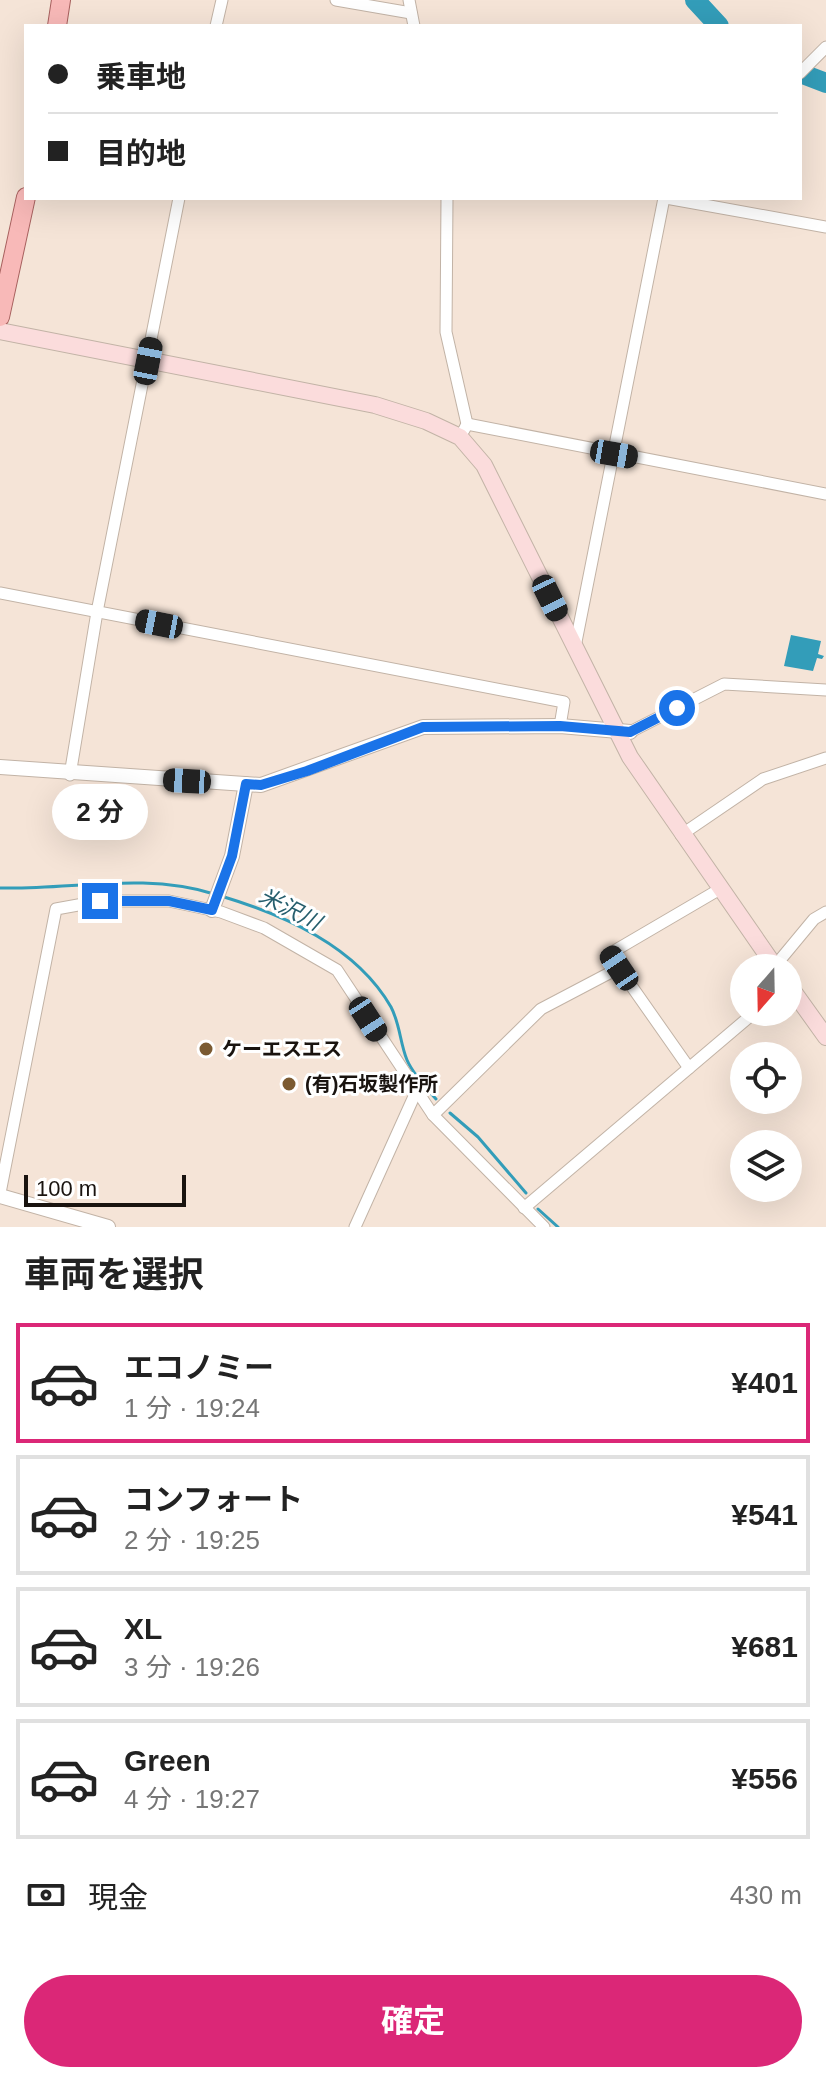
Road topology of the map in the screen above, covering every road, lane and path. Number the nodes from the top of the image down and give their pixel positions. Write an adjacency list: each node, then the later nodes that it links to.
1 (61, 0): 6 (main road)
2 (222, 0): 7 (street)
3 (336, 0): 5 (street)
4 (409, 0): 5 (street)
5 (411, 13): 8 (street)
6 (57, 24)
7 (216, 24)
8 (414, 24)
9 (826, 47): 10 (street)
10 (802, 71)
11 (25, 200): 17 (main road)
12 (179, 200): 19 (street)
13 (447, 200): 20 (street)
14 (665, 200): 21 (street)
15 (676, 200): 16 (street)
16 (826, 227)
17 (0, 317)
18 (0, 331): 19 (main road)
19 (148, 361): 20 (main road); 24 (street)
20 (463, 431): 21 (street); 25 (main road)
21 (614, 454): 22 (street); 25 (street)
22 (826, 494)
23 (0, 593): 24 (street)
24 (97, 612): 27 (street); 31 (street)
25 (575, 648): 28 (main road)
26 (826, 690): 28 (street)
27 (560, 726): 28 (street); 32 (street)
28 (623, 731): 33 (main road)
29 (826, 758): 33 (street)
30 (0, 767): 31 (street)
31 (70, 775): 32 (street)
32 (246, 784): 35 (street)
33 (681, 835): 34 (main road)
34 (720, 889): 37 (main road); 39 (street)
35 (212, 910): 44 (street); 46 (street)
36 (826, 912): 38 (street)
37 (767, 954)
38 (786, 954)
39 (619, 968): 43 (street); 45 (street)
40 (802, 1004): 42 (main road)
41 (738, 1026): 43 (street)
42 (826, 1037)
43 (689, 1068): 47 (street)
44 (416, 1092): 45 (street); 50 (street)
45 (433, 1115): 47 (street)
46 (0, 1195): 48 (street)
47 (524, 1208): 51 (street)
48 (76, 1223): 49 (street)
49 (108, 1227)
50 (355, 1227)
51 (544, 1227)

